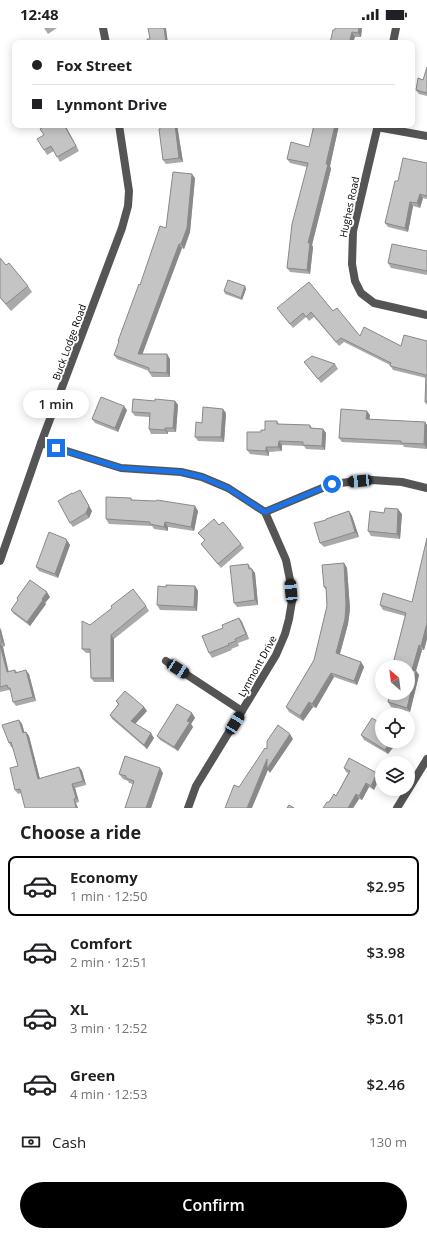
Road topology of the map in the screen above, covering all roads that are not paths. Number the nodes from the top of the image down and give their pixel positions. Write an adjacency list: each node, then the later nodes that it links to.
1 (103, 28): 3 (street)
2 (396, 28): 4 (street)
3 (105, 40)
4 (394, 40)
5 (119, 128): 10 (street, Buck Lodge Road)
6 (377, 128): 9 (street, Hughes Road)
7 (387, 128): 8 (street)
8 (427, 136)
9 (427, 315)
10 (41, 443): 12 (street); 13 (street, Buck Lodge Road)
11 (427, 488): 12 (street)
12 (265, 512): 15 (street, Lynmont Drive)
13 (0, 561)
14 (166, 661): 15 (street, Lynmont Drive)
15 (242, 711): 17 (street, Lynmont Drive)
16 (427, 760): 18 (street)
17 (188, 808)
18 (397, 808)

